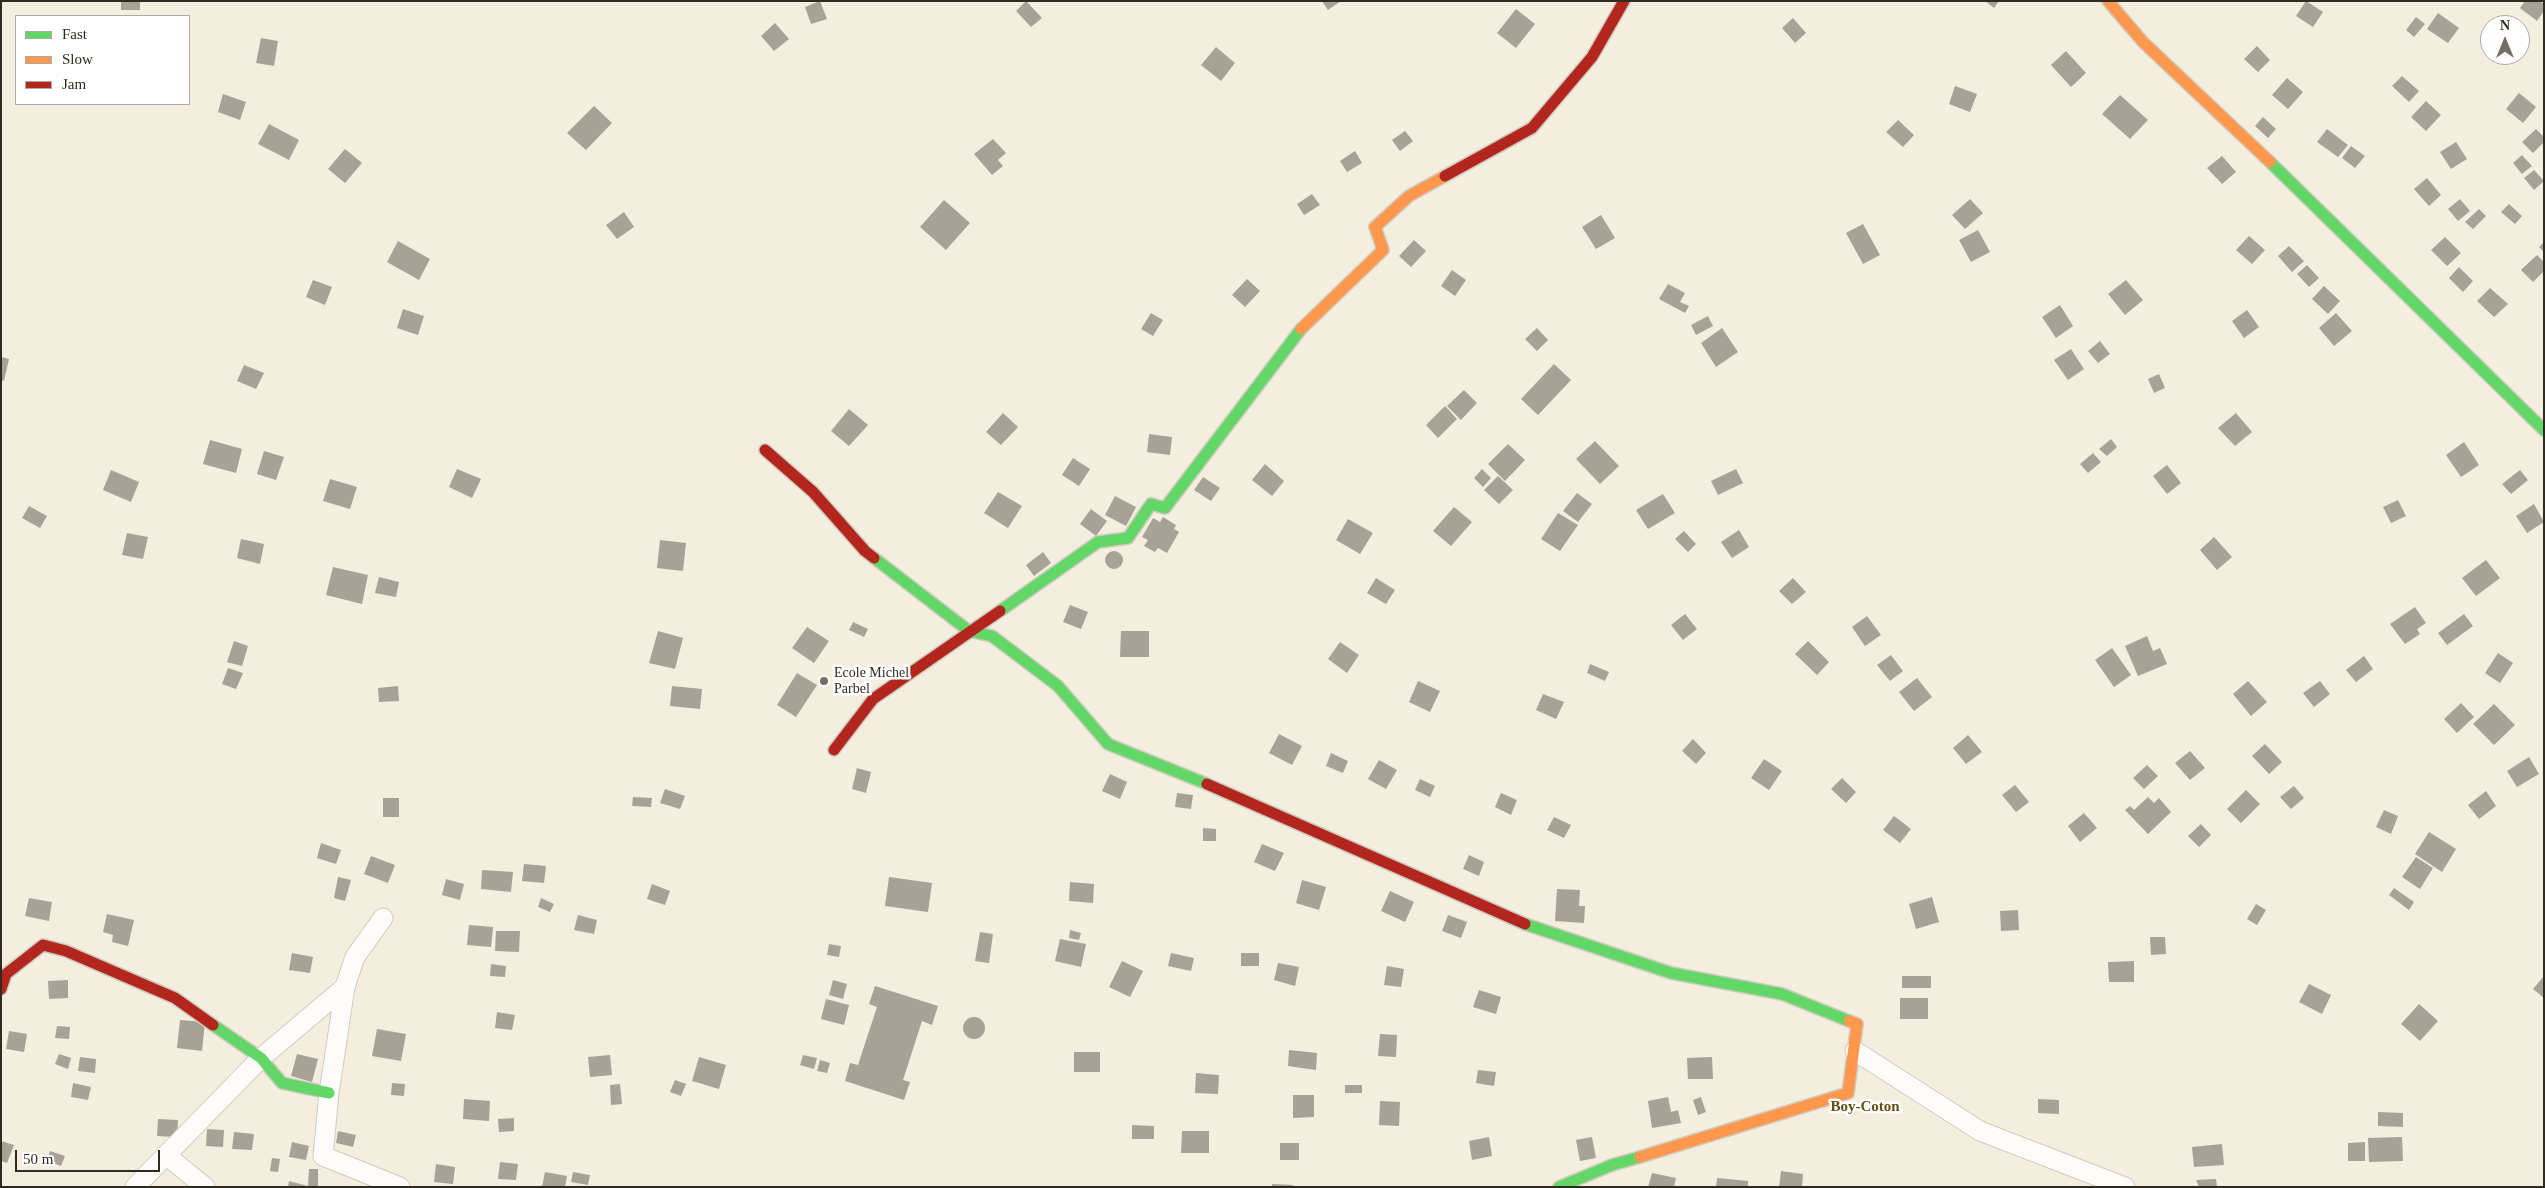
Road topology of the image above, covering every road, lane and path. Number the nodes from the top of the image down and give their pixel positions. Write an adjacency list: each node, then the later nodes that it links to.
1 (1624, 1): 5 (street)
2 (2108, 1): 3 (street)
3 (2544, 430)
4 (765, 450): 5 (street)
5 (969, 631): 6 (street); 10 (street)
6 (834, 750)
7 (383, 918): 8 (street)
8 (345, 987): 11 (street); 12 (street)
9 (1, 989): 11 (street)
10 (1855, 1051): 17 (street); 18 (street)
11 (261, 1058): 12 (street); 13 (street)
12 (329, 1093): 16 (street)
13 (166, 1155): 14 (street); 15 (street)
14 (135, 1187)
15 (205, 1187)
16 (400, 1187)
17 (1559, 1187)
18 (2125, 1187)

